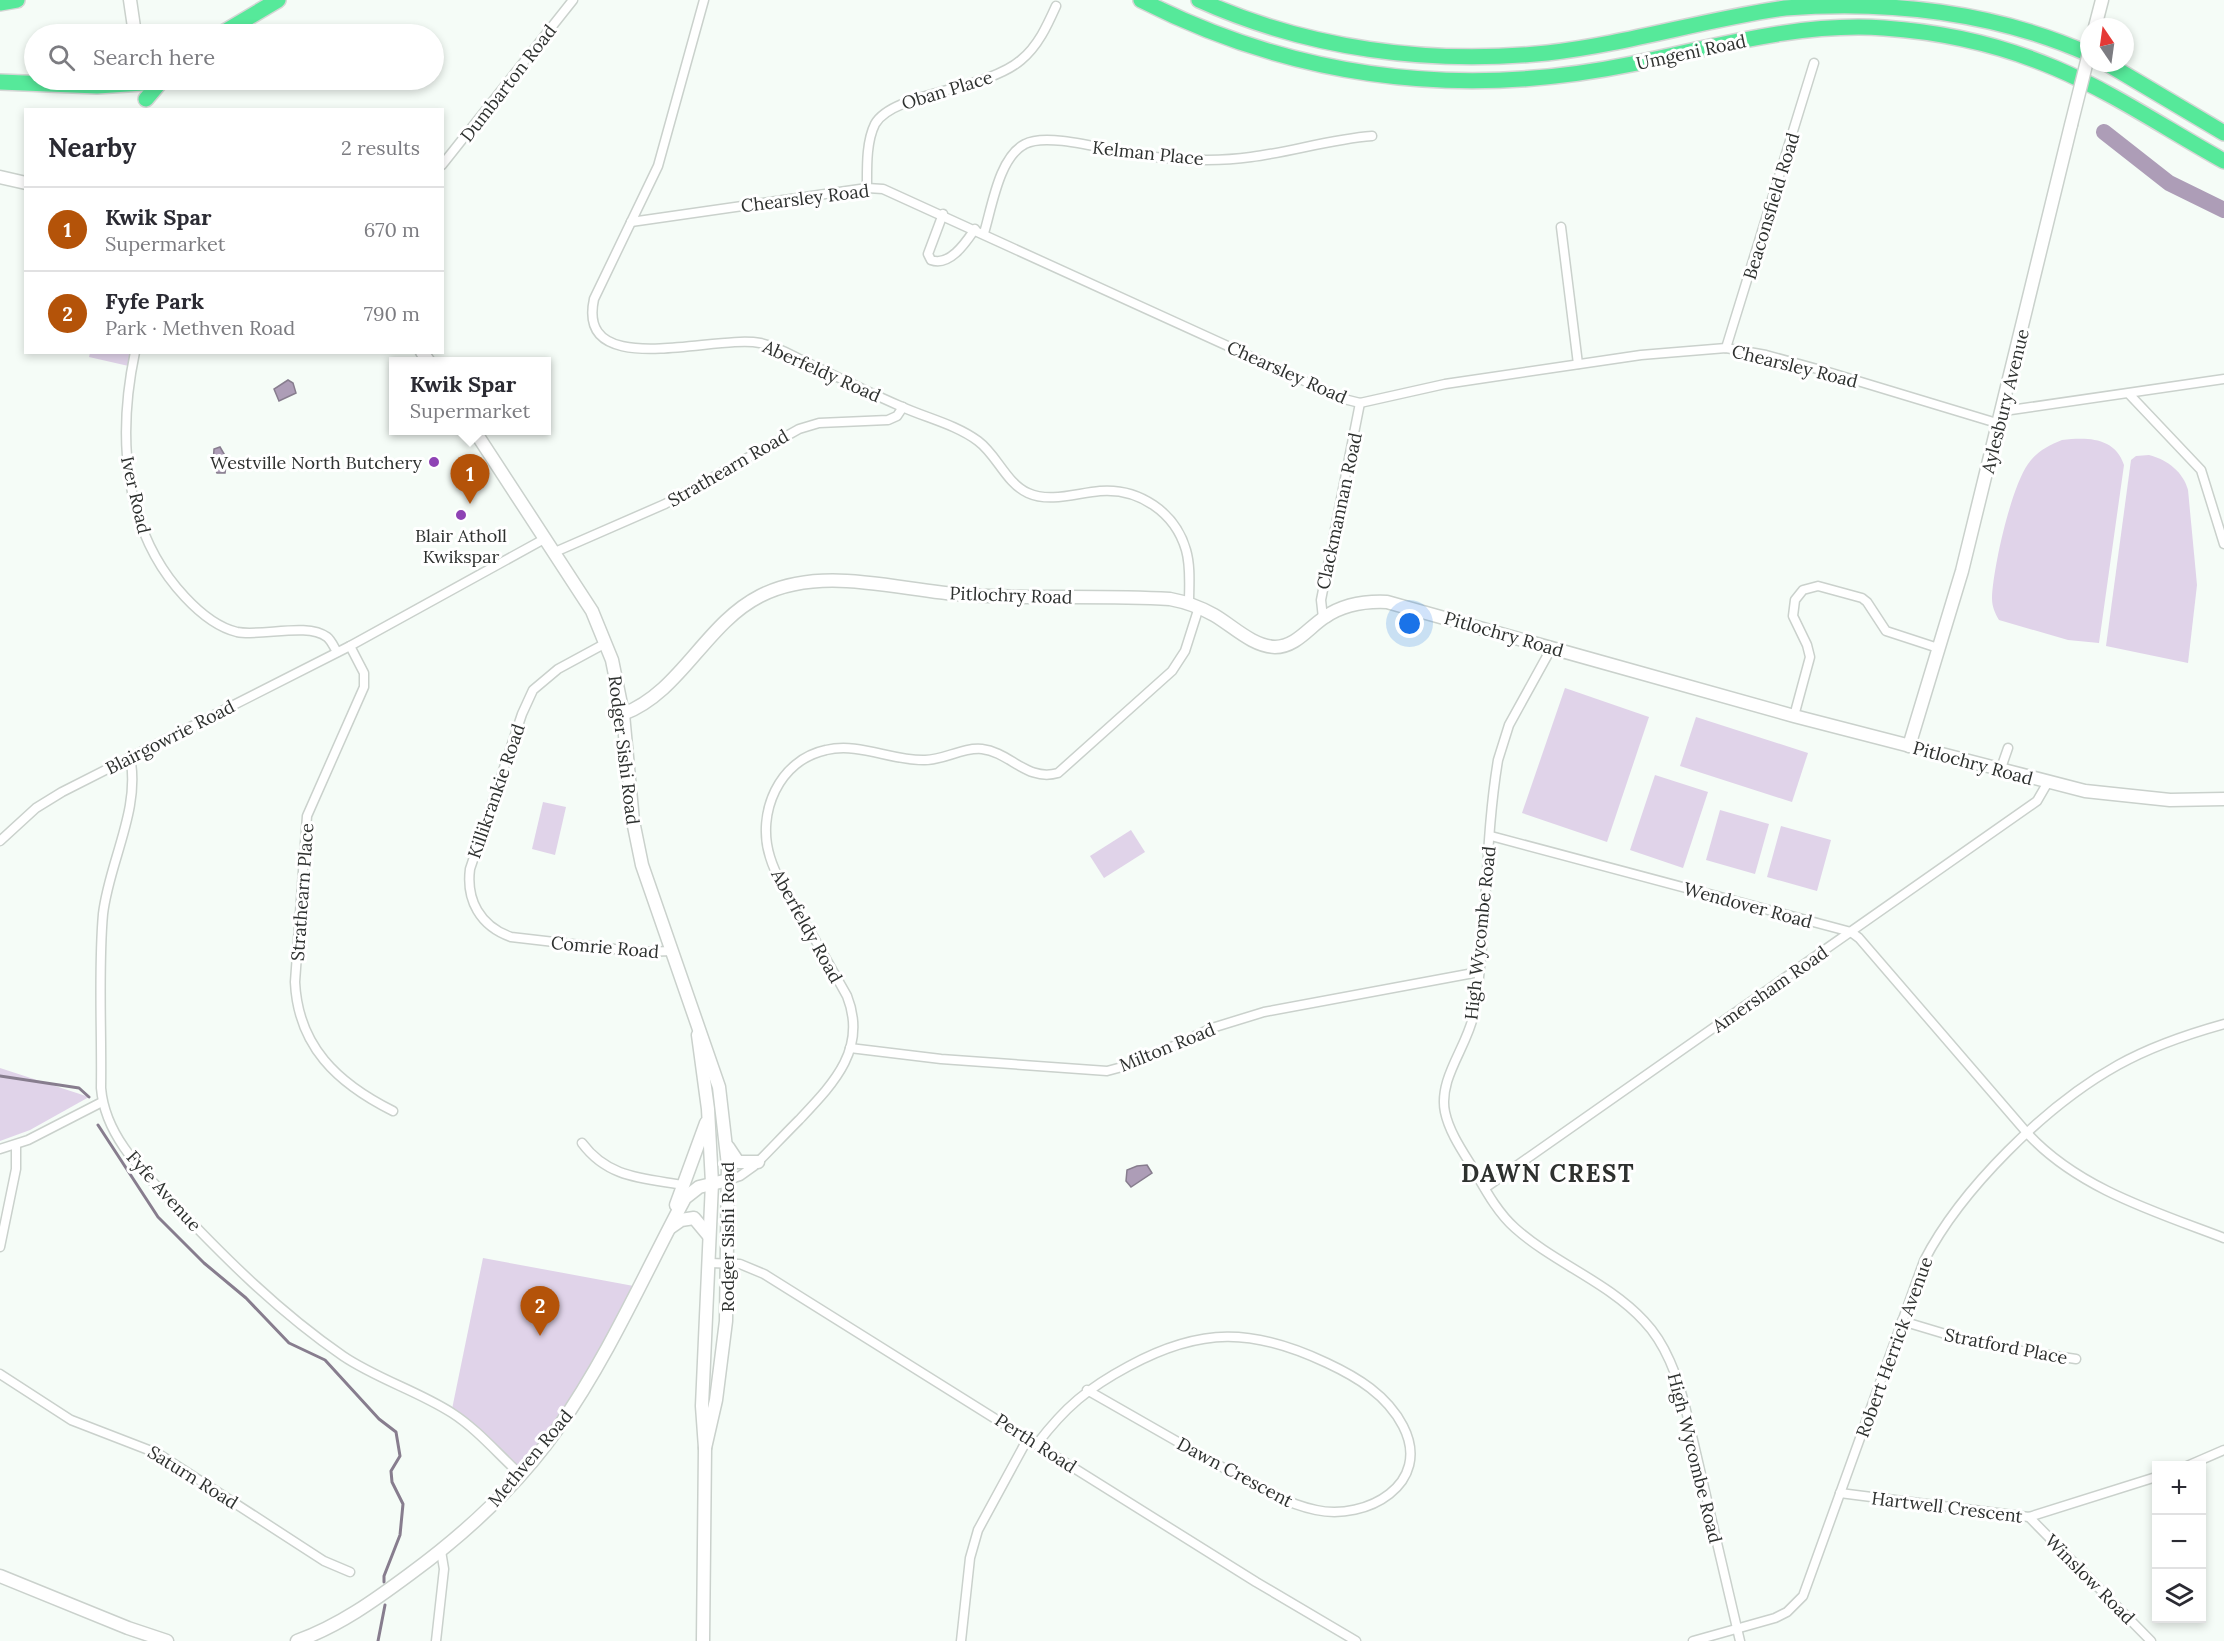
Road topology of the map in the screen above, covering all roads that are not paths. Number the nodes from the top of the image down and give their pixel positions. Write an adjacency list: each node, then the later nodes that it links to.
1 (18, 0): 8 (highway)
2 (278, 0): 13 (highway)
3 (573, 0): 25 (street, Dumbarton Road)
4 (704, 0): 30 (street, Aberfeldy Road)
5 (1142, 0): 24 (highway, Umgeni Road)
6 (1199, 0): 14 (highway, Umgeni Road)
7 (2102, 0): 11 (street)
8 (0, 3)
9 (130, 4): 12 (street)
10 (1056, 6): 28 (street, Oban Place)
11 (2097, 18)
12 (133, 24)
13 (238, 24)
14 (2080, 51)
15 (1814, 63): 33 (street, Beaconsfield Road)
16 (2085, 72): 40 (street, Aylesbury Avenue, bridge)
17 (2121, 72): 22 (highway)
18 (0, 82): 19 (highway)
19 (24, 83)
20 (155, 90): 21 (highway)
21 (146, 104)
22 (2224, 133)
23 (1372, 136): 32 (street, Kelman Place)
24 (2224, 161)
25 (444, 162)
26 (0, 177): 27 (street)
27 (24, 183)
28 (867, 188): 29 (street, Chearsley Road); 30 (street, Chearsley Road)
29 (943, 214): 32 (street, Chearsley Road); 32 (street)
30 (631, 222): 39 (street, Aberfeldy Road)
31 (1561, 227): 35 (street)
32 (980, 231): 38 (street, Chearsley Road)
33 (1726, 348): 35 (street, Chearsley Road); 41 (street, Chearsley Road)
34 (135, 354): 52 (street, Iver Road)
35 (1578, 364): 38 (street, Chearsley Road)
36 (2224, 379): 37 (street)
37 (2129, 394): 40 (street); 44 (street)
38 (1360, 403): 47 (street, Clackmannan Road)
39 (903, 407): 45 (street, Strathearn Road); 46 (street, Aberfeldy Road)
40 (2004, 411): 41 (street, Aylesbury Avenue)
41 (2000, 424): 51 (street, Aylesbury Avenue)
42 (477, 435): 43 (street, Rodger Sishi Road)
43 (546, 538): 45 (street, Rodger Sishi Road); 49 (street)
44 (2224, 544)
45 (555, 552): 48 (street, Rodger Sishi Road)
46 (1194, 605): 47 (street, Pitlochry Road); 53 (street, Pitlochry Road); 69 (street, Aberfeldy Road)
47 (1323, 618): 50 (street, Pitlochry Road)
48 (606, 644): 53 (street, Rodger Sishi Road); 64 (street, Killikrankie Road)
49 (350, 646): 52 (street, Blairgowrie Road); 71 (street, Strathearn Place)
50 (1552, 647): 54 (street, Pitlochry Road); 61 (street, High Wycombe Road)
51 (1938, 648): 54 (street); 55 (street, Aylesbury Avenue)
52 (337, 652): 57 (street, Blairgowrie Road)
53 (623, 714): 65 (street, Rodger Sishi Road)
54 (1794, 716): 55 (street, Pitlochry Road)
55 (1909, 746): 58 (street, Pitlochry Road)
56 (2008, 748): 58 (street)
57 (130, 757): 62 (street, Blairgowrie Road); 70 (street, Fyfe Avenue)
58 (2000, 771): 59 (street, Pitlochry Road)
59 (2048, 782): 60 (street, Pitlochry Road); 63 (street, Amersham Road)
60 (2224, 799)
61 (1491, 836): 63 (street, Wendover Road); 66 (street, High Wycombe Road)
62 (0, 841)
63 (1851, 932): 73 (street); 82 (street, Amersham Road)
64 (536, 941): 65 (street, Comrie Road)
65 (673, 951): 68 (street, Rodger Sishi Road)
66 (1479, 972): 69 (street, Milton Road); 82 (street, High Wycombe Road)
67 (2224, 1024): 73 (street, Robert Herrick Avenue)
68 (698, 1027): 72 (street, Rodger Sishi Road); 75 (street, Rodger Sishi Road)
69 (850, 1047): 78 (street, Aberfeldy Road)
70 (102, 1102): 76 (street); 98 (street, Fyfe Avenue)
71 (393, 1111)
72 (708, 1113): 80 (street, Rodger Sishi Road); 81 (street)
73 (2028, 1134): 85 (street); 89 (street, Robert Herrick Avenue)
74 (582, 1143): 81 (street)
75 (726, 1143): 78 (street); 79 (street, Rodger Sishi Road)
76 (16, 1145): 77 (street); 86 (street)
77 (0, 1149)
78 (758, 1162): 79 (street, Aberfeldy Road)
79 (729, 1180): 80 (street, Methven Road); 88 (street, Rodger Sishi Road)
80 (712, 1183): 83 (street, Methven Road); 84 (street, Rodger Sishi Road)
81 (683, 1185): 83 (street)
82 (1485, 1188): 105 (street, High Wycombe Road)
83 (672, 1223): 84 (street); 98 (street, Methven Road)
84 (709, 1236): 87 (street, Rodger Sishi Road)
85 (2224, 1238)
86 (0, 1247)
87 (709, 1263): 88 (street, Perth Road); 95 (street, Rodger Sishi Road)
88 (728, 1263): 93 (street, Perth Road); 95 (street, Rodger Sishi Road)
89 (1902, 1321): 90 (street, Stratford Place); 100 (street, Robert Herrick Avenue)
90 (2076, 1359)
91 (0, 1374): 103 (street, Saturn Road)
92 (1087, 1390): 92 (street, Dawn Crescent); 94 (street, Dawn Crescent)
93 (1028, 1438): 94 (street, Perth Road); 110 (street)
94 (1037, 1444): 111 (street, Perth Road)
95 (705, 1448): 109 (street, Rodger Sishi Road)
96 (2224, 1450): 97 (street)
97 (2199, 1461)
98 (520, 1474): 102 (street, Methven Road)
99 (2152, 1479): 101 (street, Hartwell Crescent)
100 (1840, 1493): 101 (street, Hartwell Crescent); 105 (street, Robert Herrick Avenue)
101 (2029, 1517): 114 (street, Winslow Road)
102 (441, 1551): 107 (street, Methven Road); 108 (street)
103 (350, 1572)
104 (0, 1576): 106 (street)
105 (1737, 1627): 112 (street); 113 (street)
106 (167, 1641)
107 (299, 1641)
108 (436, 1641)
109 (703, 1641)
110 (962, 1641)
111 (1356, 1641)
112 (1693, 1641)
113 (1740, 1641)
114 (2151, 1641)

